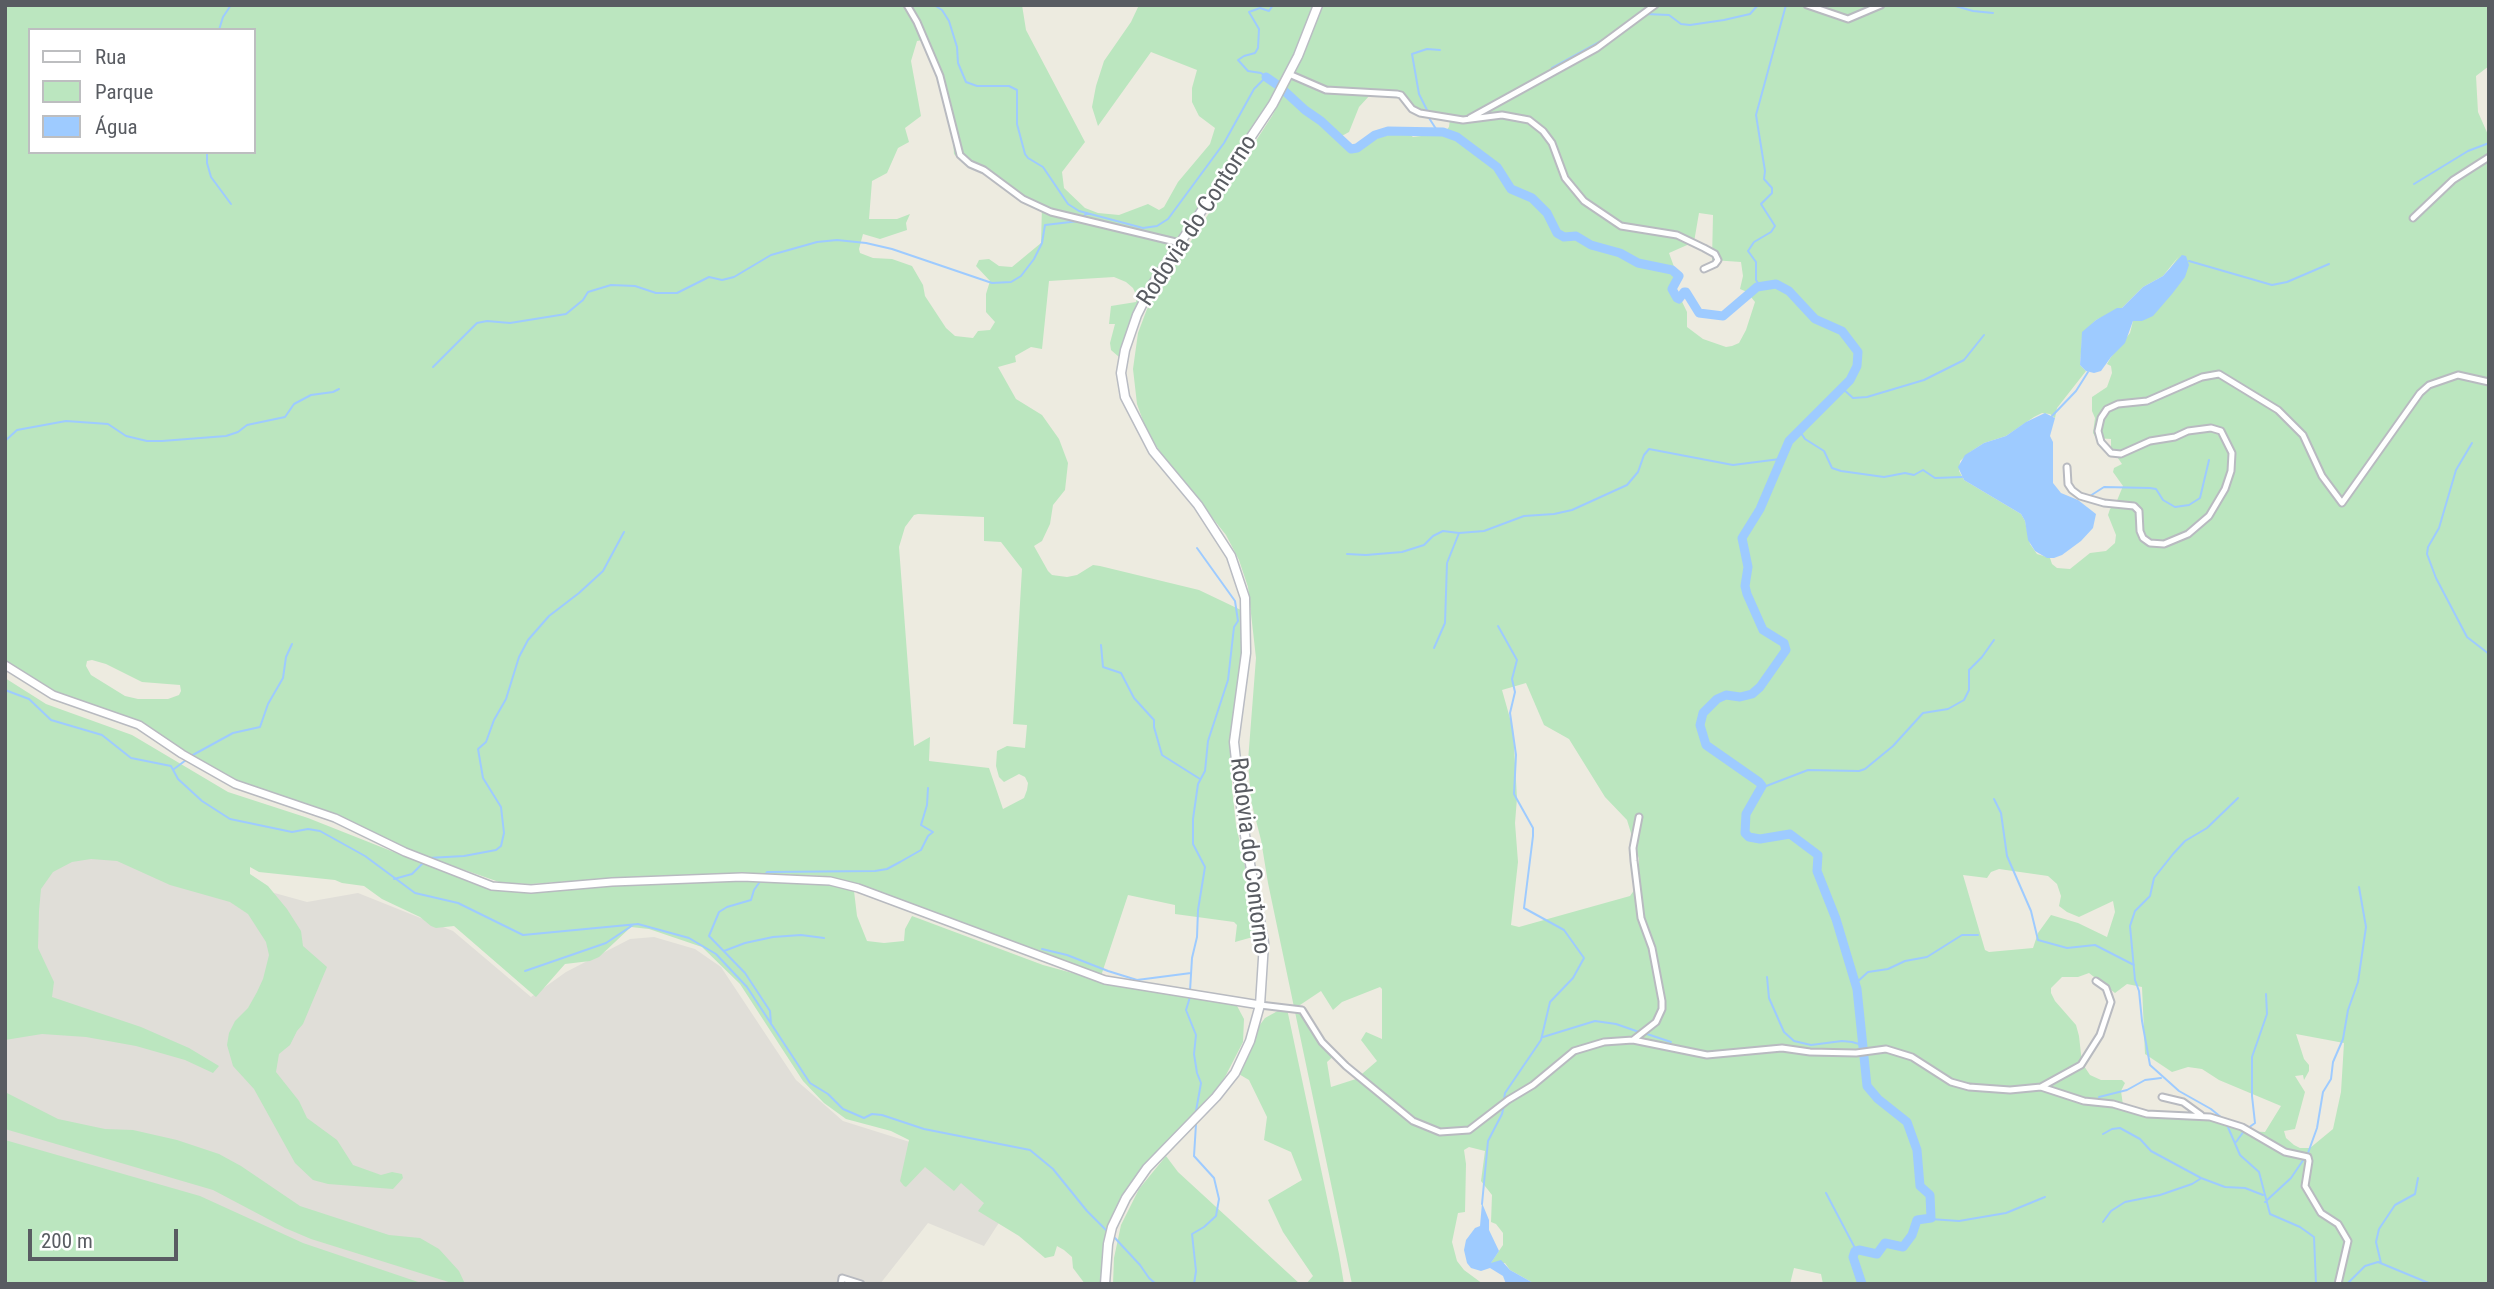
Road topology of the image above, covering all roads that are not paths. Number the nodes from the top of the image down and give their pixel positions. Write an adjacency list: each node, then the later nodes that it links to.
1 (907, 5): 10 (street)
2 (1318, 5): 6 (main road, Rodovia do Contorno)
3 (1655, 5): 7 (street)
4 (1807, 5): 5 (street)
5 (1881, 5)
6 (1289, 75): 7 (street); 10 (main road, Rodovia do Contorno)
7 (1467, 120): 11 (street)
8 (2489, 157): 9 (street)
9 (2413, 218)
10 (1180, 243): 17 (main road, Rodovia do Contorno)
11 (1704, 268)
12 (2489, 382): 13 (street)
13 (2067, 467)
14 (5, 665): 17 (street)
15 (1639, 817): 18 (street)
16 (2096, 981): 19 (street)
17 (1260, 1005): 18 (street); 24 (main road, Rodovia do Contorno)
18 (1633, 1040): 19 (street)
19 (2041, 1087): 21 (street)
20 (2162, 1097): 21 (street)
21 (2201, 1115): 25 (street)
22 (841, 1284): 23 (street)
23 (861, 1284)
24 (1105, 1284)
25 (2338, 1284)

